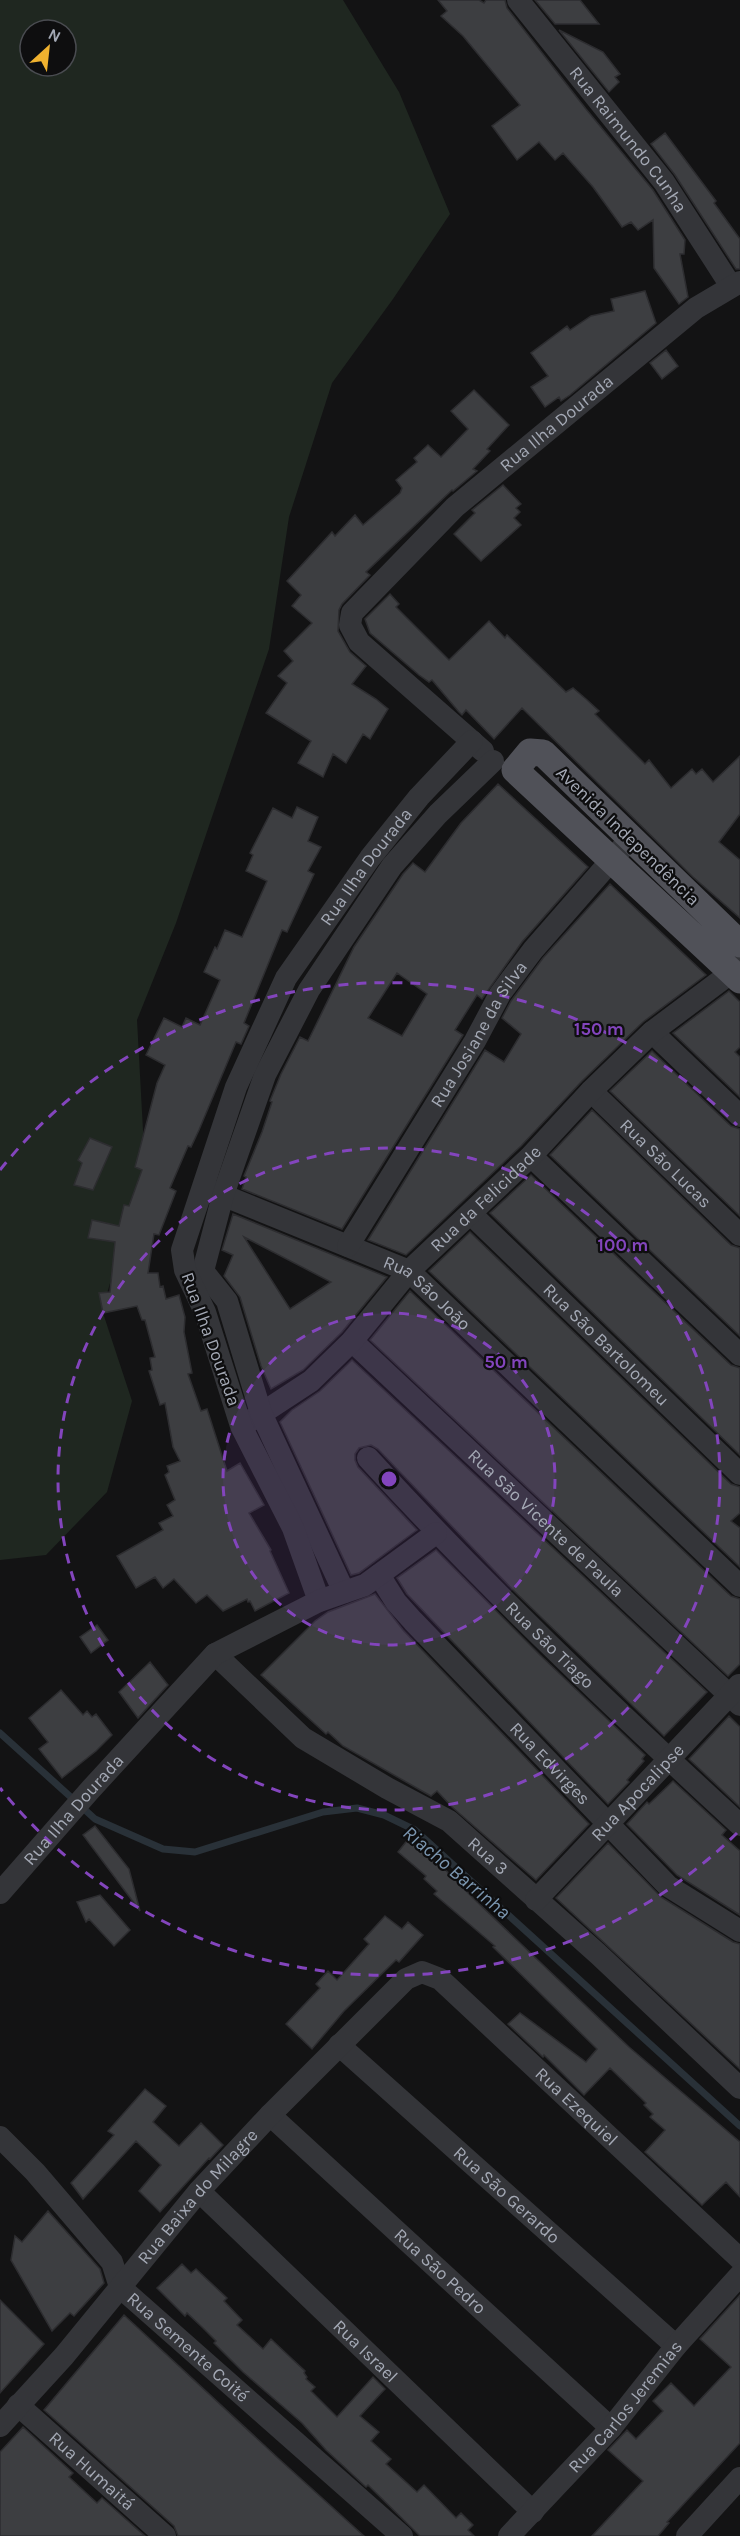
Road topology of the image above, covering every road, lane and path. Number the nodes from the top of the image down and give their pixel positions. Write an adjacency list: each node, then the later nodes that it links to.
1 (518, 0): 2 (street, Rua Raimundo Cunha)
2 (735, 284): 3 (street, Rua Ilha Dourada)
3 (358, 604): 4 (street, Avenida Independência)
4 (472, 741): 5 (street, Avenida Independência); 6 (street, Rua Ilha Dourada)
5 (504, 765): 7 (street, Rua Ilha Dourada); 8 (main road, Avenida Independência); 9 (main road, Avenida Independência)
6 (419, 798): 7 (street); 12 (street, Rua Ilha Dourada)
7 (438, 814): 13 (street, Rua Ilha Dourada)
8 (631, 839): 9 (street, Rua Josiane da Silva); 10 (main road, Avenida Independência)
9 (612, 859): 11 (main road, Avenida Independência); 21 (street, Rua Josiane da Silva)
10 (740, 944)
11 (738, 973): 14 (street, Rua da Felicidade)
12 (286, 978): 13 (street); 18 (street, Rua Ilha Dourada)
13 (309, 990): 18 (street, Rua Ilha Dourada)
14 (652, 1032): 15 (street, Rua da Felicidade); 16 (street)
15 (591, 1091): 17 (street, Rua da Felicidade); 20 (street, Rua São Lucas)
16 (740, 1116)
17 (531, 1156): 19 (street, Rua da Felicidade); 26 (street)
18 (213, 1192): 21 (street, Rua São João); 23 (street, Rua Ilha Dourada); 24 (street, Rua Ilha Dourada)
19 (471, 1214): 22 (street, Rua da Felicidade); 30 (street, Rua São Bartolomeu)
20 (740, 1235)
21 (348, 1246): 22 (street, Rua São João)
22 (409, 1271): 25 (street, Rua da Felicidade); 33 (street, Rua São João)
23 (227, 1301): 24 (street); 27 (street, Rua Ilha Dourada)
24 (201, 1304): 28 (street, Rua Ilha Dourada)
25 (352, 1341): 27 (street, Rua da Felicidade); 37 (street, Rua São Vicente de Paula)
26 (740, 1355)
27 (261, 1413): 28 (street, Rua da Felicidade); 34 (street, Rua Ilha Dourada)
28 (241, 1426): 35 (street, Rua Ilha Dourada)
29 (368, 1458): 31 (street, Rua São Tiago)
30 (740, 1474)
31 (436, 1533): 32 (street); 38 (street, Rua São Tiago)
32 (379, 1575): 34 (street); 39 (street, Rua Edvirges)
33 (740, 1587)
34 (344, 1592): 35 (street)
35 (319, 1601): 36 (street, Rua Ilha Dourada)
36 (215, 1654): 41 (street, Rua Ilha Dourada); 42 (street, Rua 3)
37 (737, 1694): 38 (street, Rua Apocalipse)
38 (669, 1759): 39 (street, Rua Apocalipse); 40 (street, Rua São Tiago)
39 (608, 1824): 42 (street, Rua Apocalipse); 43 (street, Rua Edvirges)
40 (740, 1825)
41 (0, 1893)
42 (536, 1900): 46 (street, Rua 3)
43 (740, 1931)
44 (406, 1979): 45 (street, Rua Baixa do Milagre); 50 (street, Rua Ezequiel)
45 (339, 2045): 47 (street, Rua Baixa do Milagre); 53 (street, Rua São Gerardo)
46 (740, 2088)
47 (270, 2115): 49 (street, Rua Baixa do Milagre); 56 (street, Rua São Pedro)
48 (0, 2137): 52 (street, Rua Semente Coité)
49 (199, 2191): 52 (street, Rua Baixa do Milagre); 58 (street, Rua Israel)
50 (740, 2259)
51 (740, 2275): 53 (street, Rua Carlos Jeremias)
52 (120, 2287): 54 (street, Rua Baixa do Milagre); 60 (street, Rua Semente Coité)
53 (676, 2346): 56 (street, Rua Carlos Jeremias)
54 (18, 2405): 55 (street, Rua Baixa do Milagre); 59 (street, Rua Humaitá)
55 (0, 2426)
56 (611, 2428): 58 (street, Rua Carlos Jeremias)
57 (740, 2478): 62 (street)
58 (533, 2512): 61 (street, Rua Carlos Jeremias)
59 (165, 2536)
60 (402, 2536)
61 (509, 2536)
62 (687, 2536)

